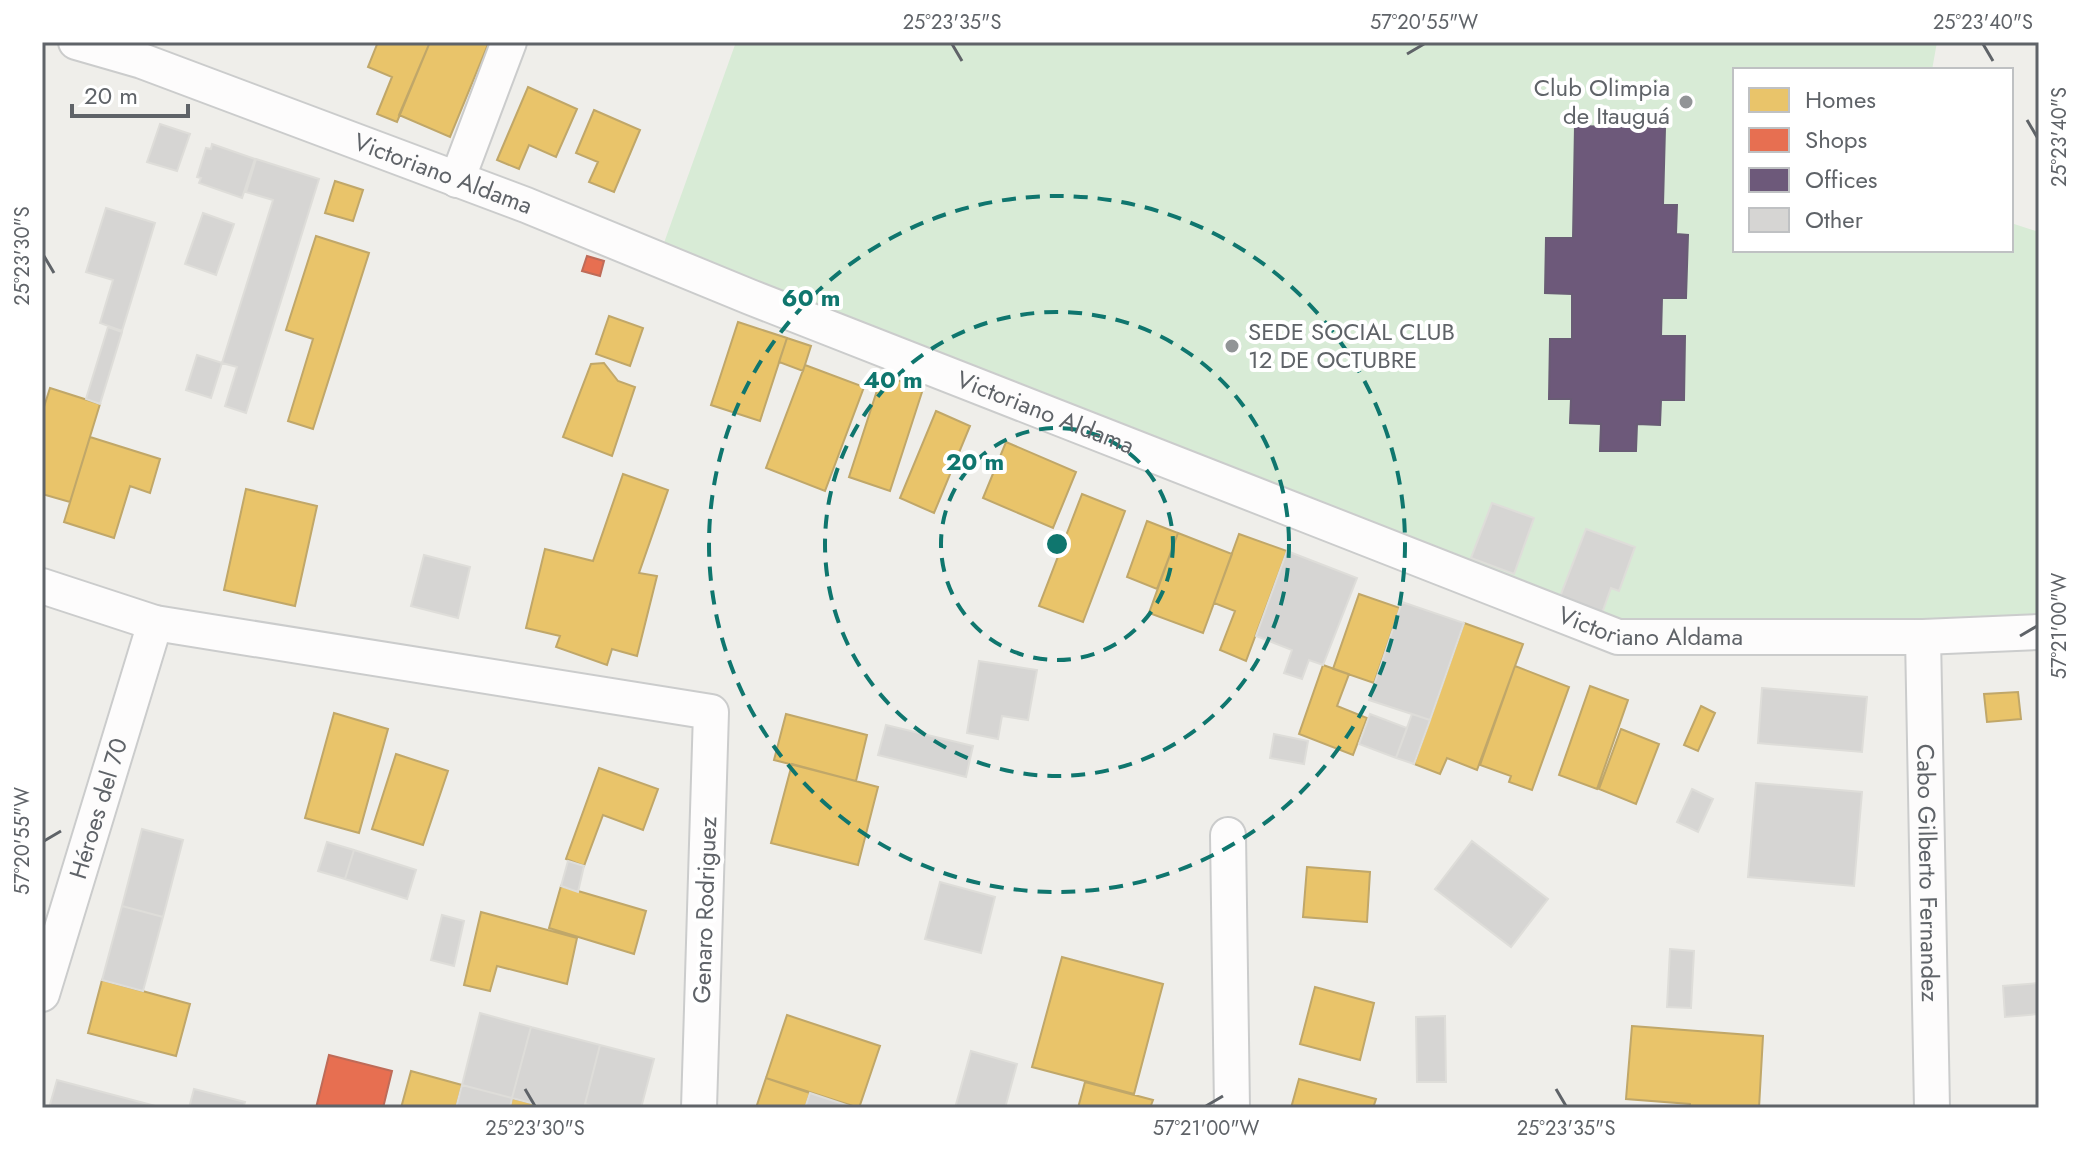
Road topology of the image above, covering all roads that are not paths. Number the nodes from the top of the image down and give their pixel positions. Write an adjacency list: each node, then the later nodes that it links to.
1 (76, 42): 3 (street, Victoriano Aldama)
2 (509, 42): 3 (street)
3 (457, 180): 7 (street, Victoriano Aldama)
4 (42, 586): 5 (street)
5 (155, 623): 9 (street, Héroes del 70); 10 (street, Genaro Rodriguez)
6 (2039, 632): 7 (street, Victoriano Aldama)
7 (1923, 637): 12 (street, Cabo Gilberto Fernandez)
8 (1228, 835): 11 (street)
9 (42, 994)
10 (699, 1108)
11 (1232, 1108)
12 (1932, 1108)

